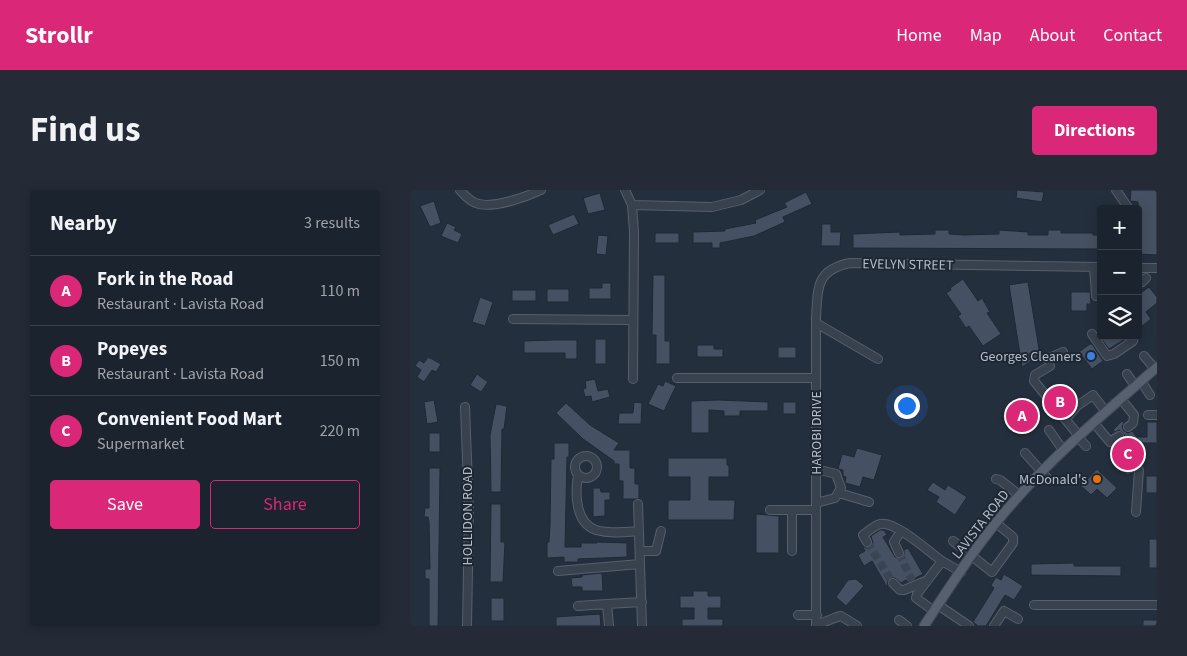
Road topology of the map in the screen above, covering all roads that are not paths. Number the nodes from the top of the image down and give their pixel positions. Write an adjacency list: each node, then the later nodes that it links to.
1 (460, 190): 2 (street)
2 (541, 190)
3 (625, 190): 6 (street)
4 (760, 190): 6 (street)
5 (1116, 190): 7 (street)
6 (632, 205): 14 (street)
7 (1126, 205)
8 (1097, 267): 15 (street, EVELYN STREET)
9 (1142, 268): 10 (street)
10 (1157, 268)
11 (1097, 282): 12 (street)
12 (1096, 296)
13 (513, 320): 14 (street)
14 (633, 320): 25 (street)
15 (816, 323): 20 (street); 24 (street, EVELYN STREET)
16 (1092, 334): 17 (street)
17 (1133, 340)
18 (1063, 352): 32 (street)
19 (1144, 356): 22 (street)
20 (878, 359)
21 (1127, 374): 22 (street)
22 (1149, 375): 26 (street); 27 (main road, LAVISTA ROAD)
23 (677, 378): 24 (street, HAROBI DRIVE)
24 (816, 378): 41 (street, HAROBI DRIVE)
25 (633, 379)
26 (1150, 394)
27 (1121, 399): 29 (main road, LAVISTA ROAD); 34 (street)
28 (465, 407): 82 (street, HOLLIDON ROAD)
29 (1106, 412): 32 (street); 33 (main road, LAVISTA ROAD)
30 (1148, 415): 31 (street)
31 (1157, 415)
32 (1066, 419): 37 (street)
33 (1094, 423): 36 (street); 37 (main road, LAVISTA ROAD)
34 (1128, 427)
35 (1049, 430): 39 (street)
36 (1119, 436)
37 (1079, 437): 38 (street); 39 (main road, LAVISTA ROAD)
38 (1086, 446)
39 (1063, 450): 43 (main road, LAVISTA ROAD)
40 (1025, 453): 43 (street)
41 (816, 469): 47 (street); 51 (street, HAROBI DRIVE)
42 (1139, 470): 54 (street)
43 (1041, 472): 46 (street); 48 (main road, LAVISTA ROAD)
44 (578, 475): 56 (street)
45 (996, 479): 48 (street)
46 (1049, 480)
47 (839, 493): 49 (street); 51 (street)
48 (1019, 495): 55 (main road, LAVISTA ROAD)
49 (869, 502)
50 (638, 504): 56 (street)
51 (816, 507): 53 (street); 78 (street, HAROBI DRIVE)
52 (770, 510): 53 (street)
53 (792, 510): 62 (street)
54 (1136, 512)
55 (996, 523): 64 (main road, LAVISTA ROAD); 64 (street)
56 (639, 531): 61 (street)
57 (661, 531): 61 (street)
58 (901, 531): 60 (street); 63 (street); 65 (street)
59 (953, 541): 64 (street)
60 (867, 542)
61 (640, 551): 66 (street)
62 (792, 551)
63 (899, 553)
64 (971, 557): 68 (main road, LAVISTA ROAD)
65 (942, 561): 68 (street); 69 (street)
66 (640, 564): 67 (street); 71 (street)
67 (558, 571)
68 (961, 572): 76 (main road, LAVISTA ROAD)
69 (927, 580): 70 (street); 76 (street)
70 (893, 583)
71 (642, 602): 72 (street); 84 (street)
72 (607, 604): 75 (street); 83 (street)
73 (1034, 605): 74 (street)
74 (1157, 605)
75 (578, 606)
76 (936, 608): 87 (main road, LAVISTA ROAD); 88 (street)
77 (798, 615): 78 (street)
78 (817, 615): 81 (street, HAROBI DRIVE)
79 (1018, 619): 89 (street)
80 (898, 620): 86 (street)
81 (816, 625): 85 (street)
82 (467, 626)
83 (609, 626)
84 (642, 626)
85 (857, 626)
86 (907, 626)
87 (924, 626)
88 (969, 626)
89 (994, 626)

